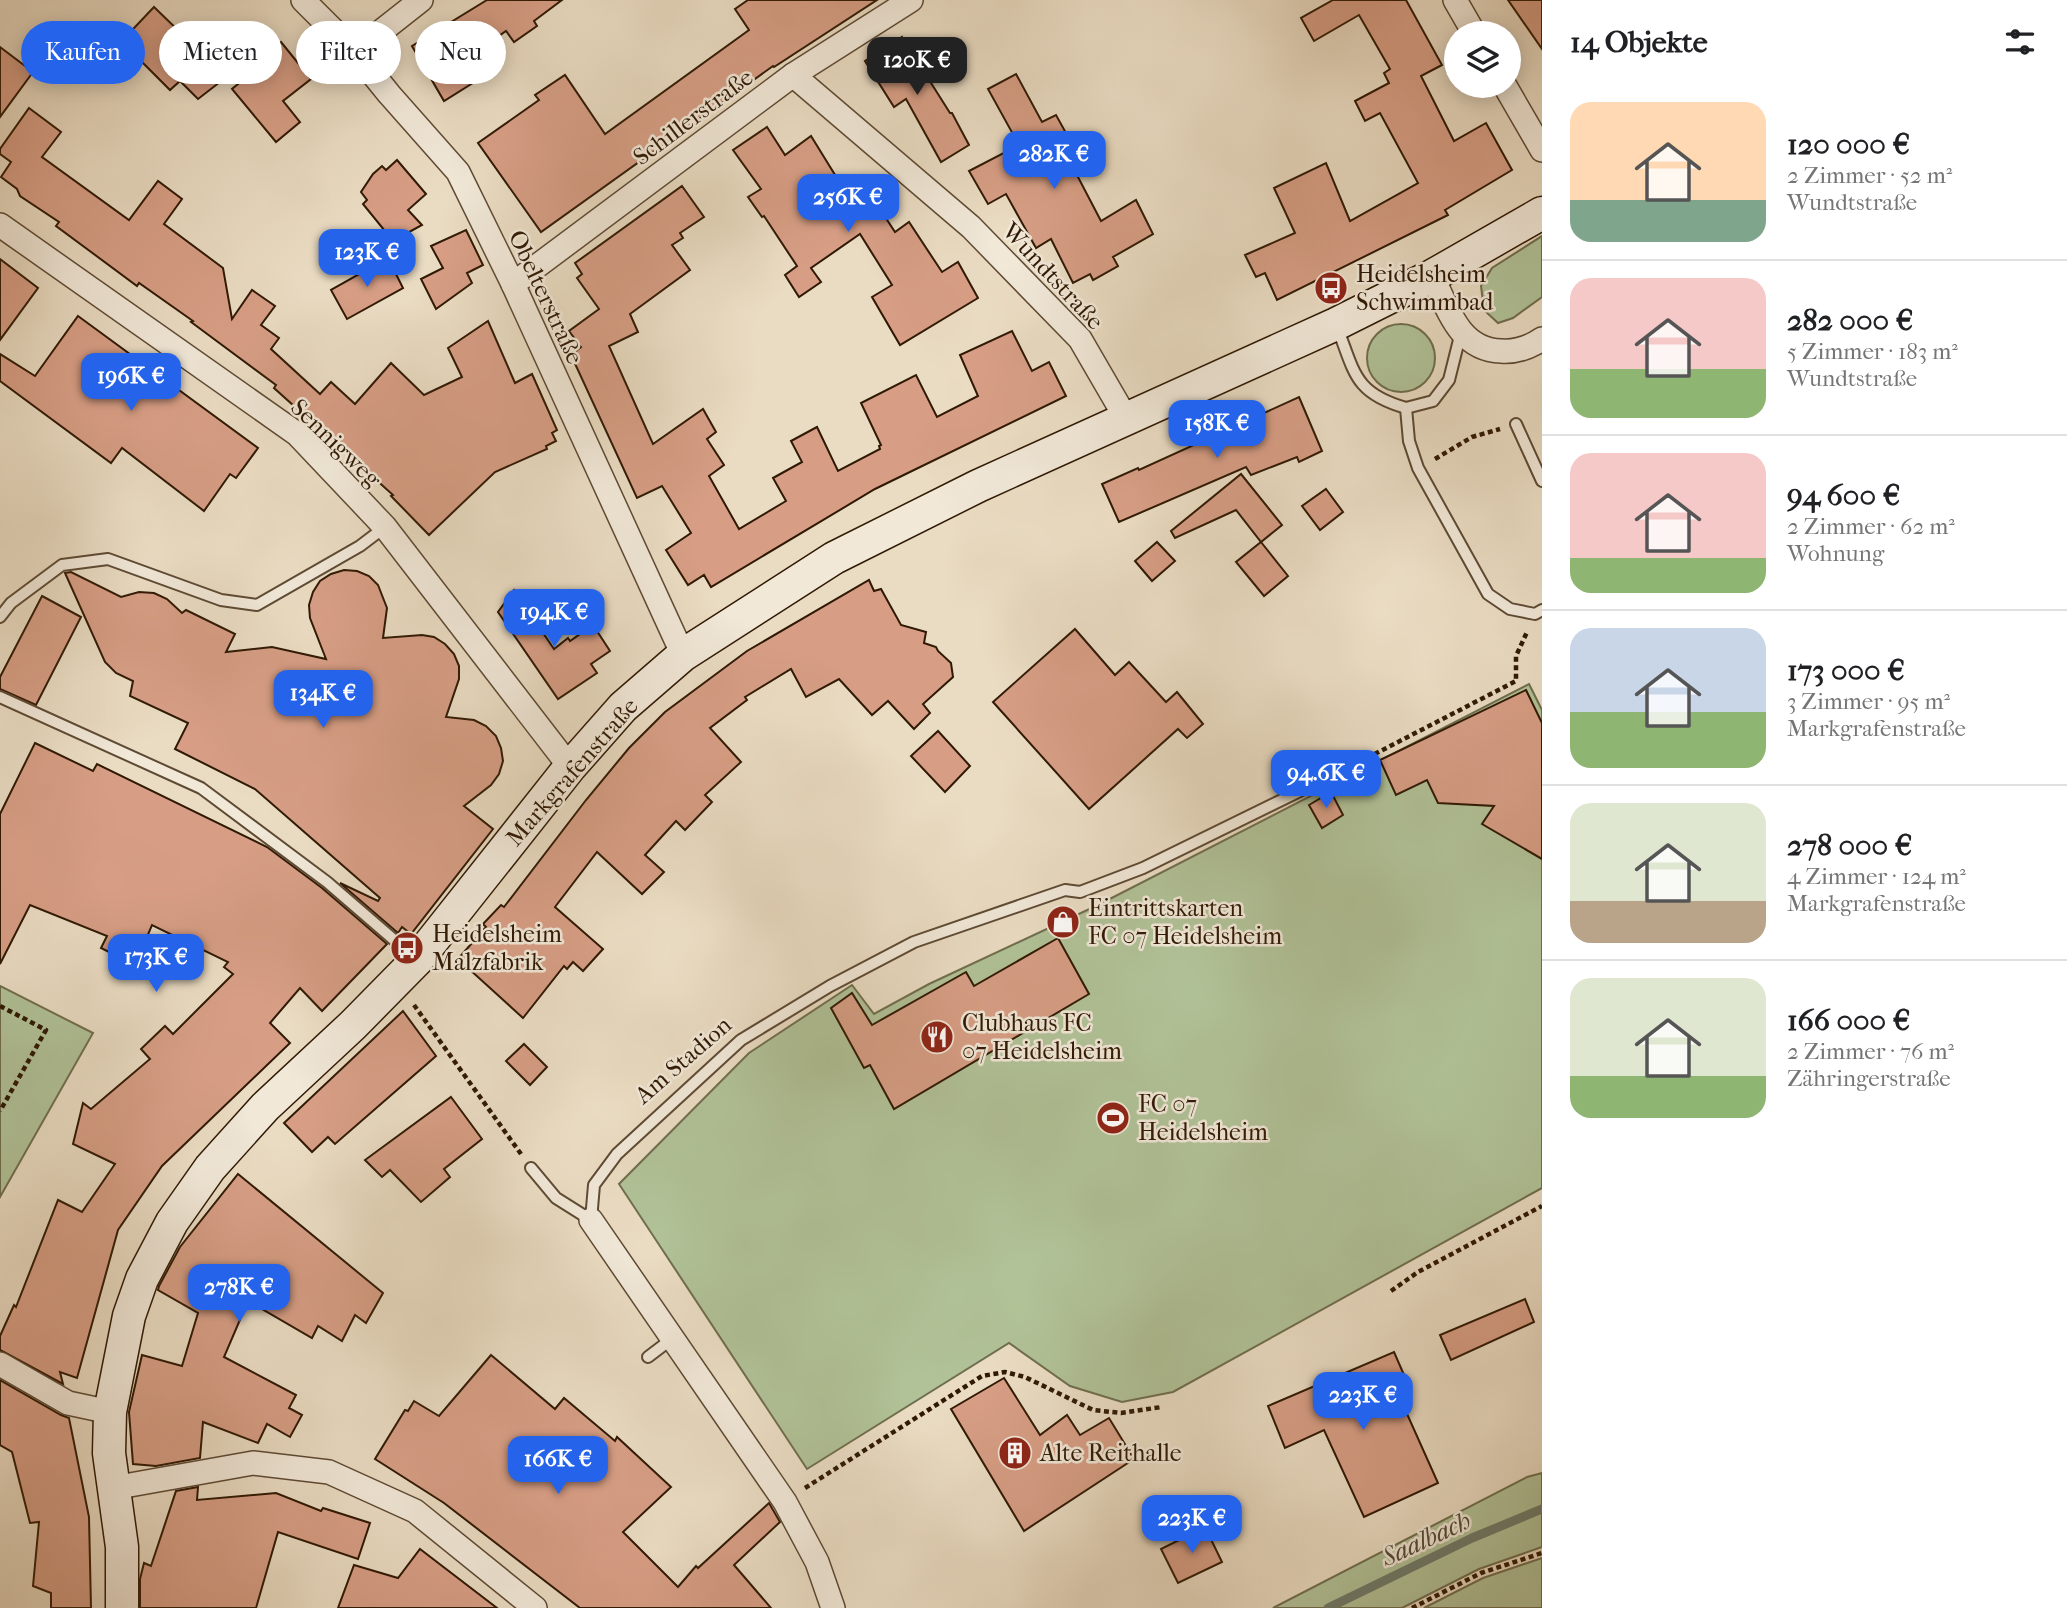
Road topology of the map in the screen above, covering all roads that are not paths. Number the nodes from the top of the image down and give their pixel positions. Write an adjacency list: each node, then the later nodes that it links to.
1 (303, 0): 5 (street, Obelterstraße)
2 (421, 0): 6 (street)
3 (911, 0): 8 (street, Schillerstraße)
4 (1455, 0): 7 (street)
5 (324, 21)
6 (394, 21)
7 (1467, 21)
8 (793, 75): 15 (street, Schillerstraße); 20 (street, Wundtstraße)
9 (381, 84): 15 (street, Obelterstraße)
10 (1512, 98): 11 (street)
11 (1542, 150)
12 (1542, 213): 14 (street, Markgrafenstraße)
13 (0, 225): 23 (street, Sennigweg)
14 (1432, 276): 16 (street, Markgrafenstraße); 17 (street)
15 (513, 284): 26 (street, Obelterstraße)
16 (1336, 324): 19 (lane); 20 (street, Markgrafenstraße)
17 (1461, 332): 18 (street); 19 (lane)
18 (1542, 340)
19 (1406, 408): 24 (lane)
20 (1127, 420): 26 (street, Markgrafenstraße)
21 (1516, 424): 22 (lane)
22 (1542, 481)
23 (385, 527): 25 (lane); 29 (street, Sennigweg)
24 (1539, 612)
25 (0, 617)
26 (683, 655): 29 (street, Markgrafenstraße)
27 (0, 697): 30 (lane)
28 (1351, 766): 32 (lane, Am Stadion)
29 (570, 767): 30 (street, Markgrafenstraße)
30 (417, 960): 36 (street, Markgrafenstraße)
31 (531, 1168): 32 (lane)
32 (592, 1220): 33 (street)
33 (673, 1338): 34 (lane); 40 (street)
34 (648, 1357)
35 (0, 1364): 36 (street)
36 (110, 1412): 37 (street, Markgrafenstraße)
37 (113, 1488): 38 (street, Markgrafenstraße); 39 (street)
38 (122, 1608)
39 (535, 1608)
40 (833, 1608)

